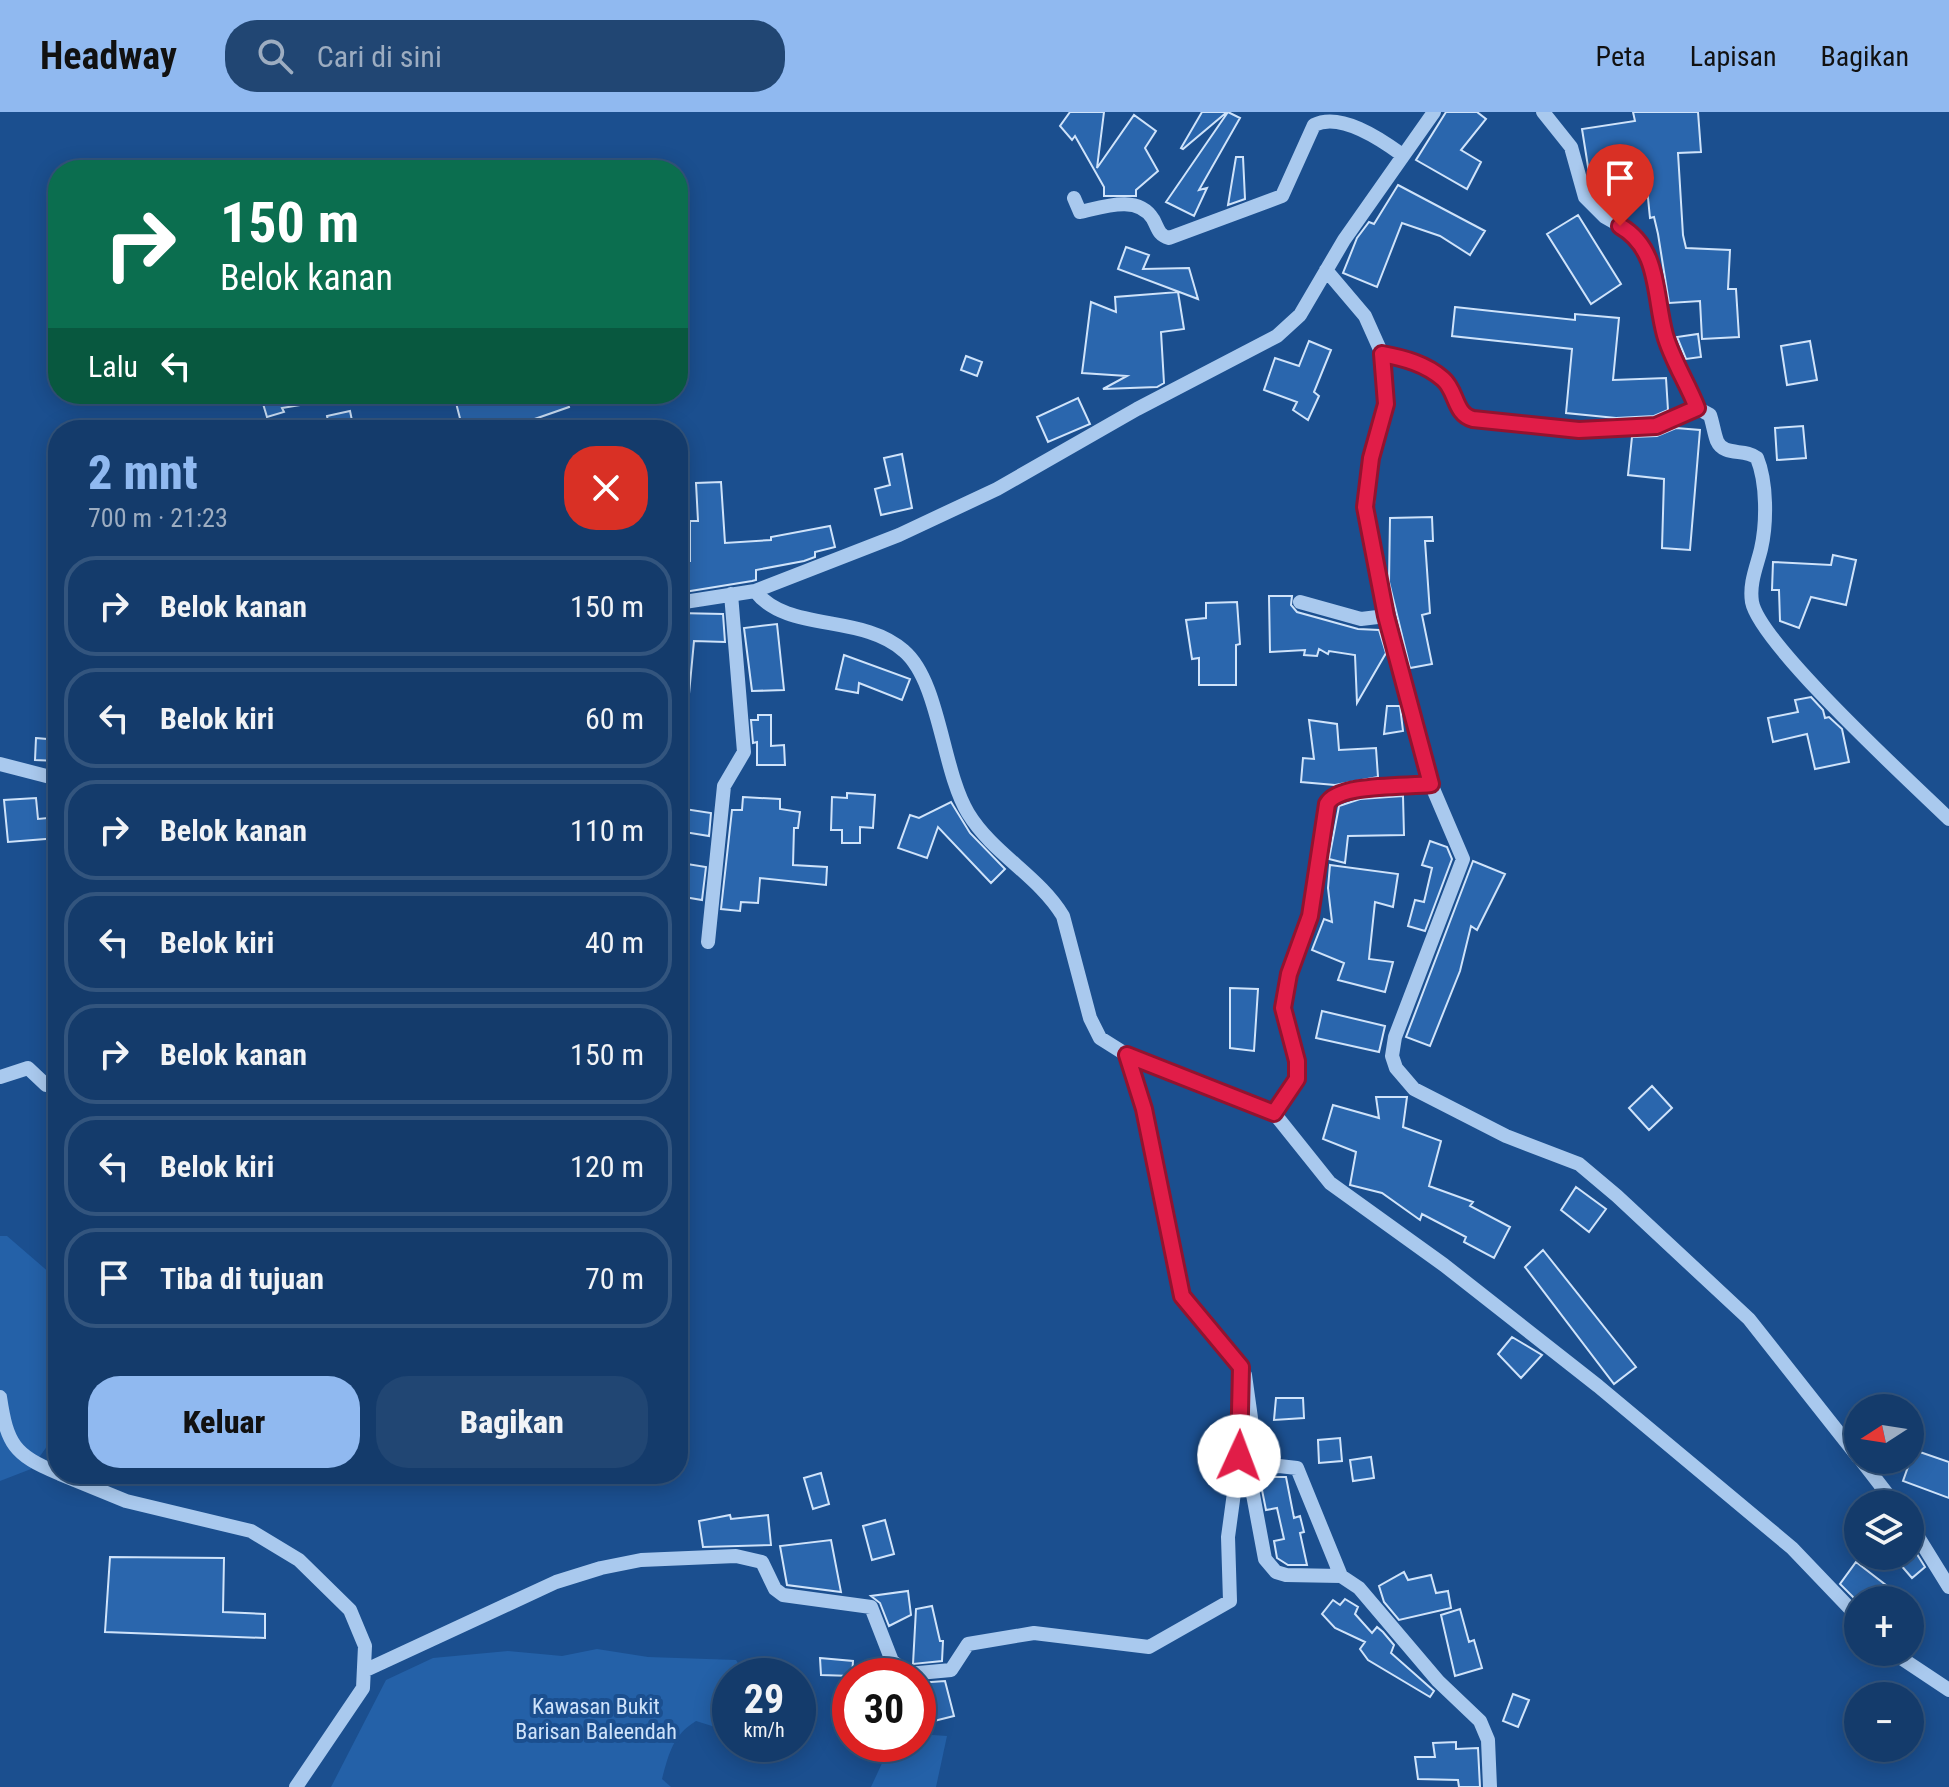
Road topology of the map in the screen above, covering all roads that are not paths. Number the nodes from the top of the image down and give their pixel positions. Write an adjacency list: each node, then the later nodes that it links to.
1 (1434, 112): 3 (street)
2 (1543, 112): 7 (street)
3 (1401, 154): 4 (street); 5 (street)
4 (1074, 198)
5 (1326, 270): 6 (street); 8 (street)
6 (1382, 354): 7 (street); 12 (street)
7 (1697, 408): 16 (street)
8 (755, 591): 9 (street); 18 (street)
9 (731, 594): 10 (street); 17 (street)
10 (688, 601)
11 (1300, 602): 12 (street)
12 (1386, 616): 15 (street)
13 (0, 764): 14 (street)
14 (48, 776)
15 (1431, 784): 21 (street); 24 (street)
16 (1949, 819)
17 (708, 942)
18 (1127, 1055): 21 (street); 22 (street)
19 (0, 1077): 20 (street)
20 (48, 1085)
21 (1274, 1113): 33 (street)
22 (1241, 1367): 26 (street); 35 (street)
23 (0, 1397): 25 (street)
24 (1844, 1439)
25 (48, 1468)
26 (1250, 1469): 31 (street); 31 (street)
27 (1872, 1474): 29 (street)
28 (84, 1484): 35 (street)
29 (1884, 1490)
30 (1924, 1547): 32 (street)
31 (1341, 1576): 38 (street)
32 (1949, 1587)
33 (1844, 1602)
34 (1913, 1666): 36 (street)
35 (366, 1670): 37 (street)
36 (1949, 1690)
37 (296, 1787)
38 (1490, 1787)

